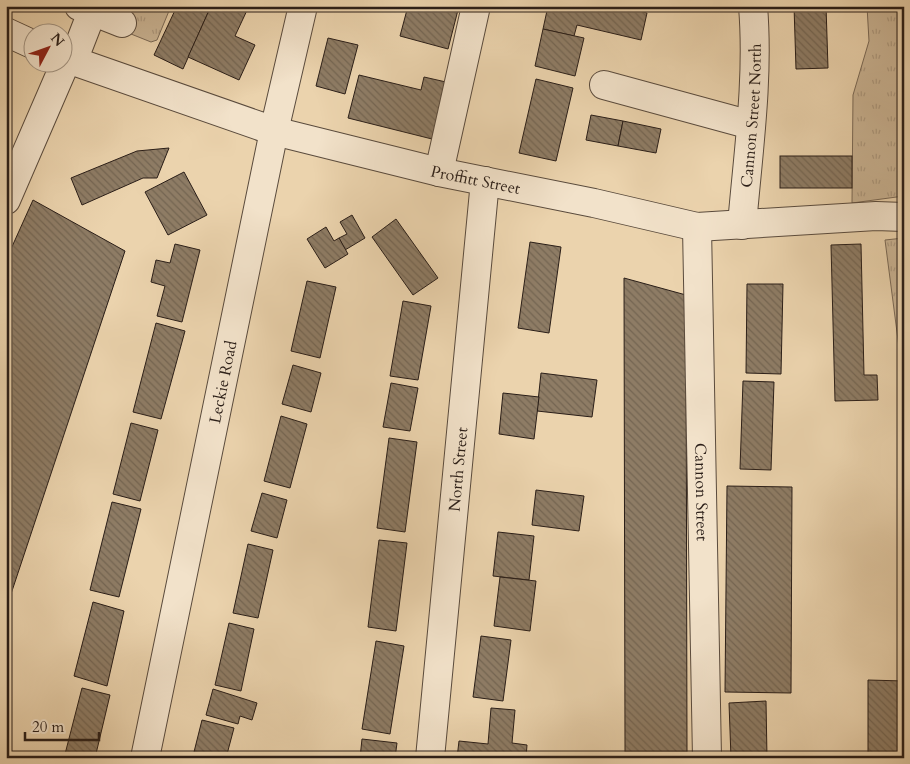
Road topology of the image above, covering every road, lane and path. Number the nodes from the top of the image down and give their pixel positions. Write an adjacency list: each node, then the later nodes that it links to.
1 (303, 6): 13 (street, Leckie Road)
2 (476, 6): 14 (street)
3 (753, 6): 12 (street, Cannon Street North)
4 (86, 9): 5 (street); 8 (street)
5 (122, 23)
6 (6, 32): 7 (street)
7 (22, 39)
8 (72, 46)
9 (72, 61): 13 (street, Proffitt Street)
10 (61, 72): 16 (street)
11 (604, 85): 12 (street)
12 (751, 124): 18 (street, Cannon Street North)
13 (274, 131): 14 (street, Proffitt Street); 20 (street, Leckie Road)
14 (439, 172): 15 (street, Proffitt Street)
15 (485, 182): 19 (street, Proffitt Street); 21 (street, North Street)
16 (6, 200)
17 (904, 217): 18 (street, Proffitt Street)
18 (742, 225): 19 (street, Proffitt Street)
19 (697, 227): 22 (street, Cannon Street)
20 (145, 758)
21 (430, 758)
22 (707, 758)

